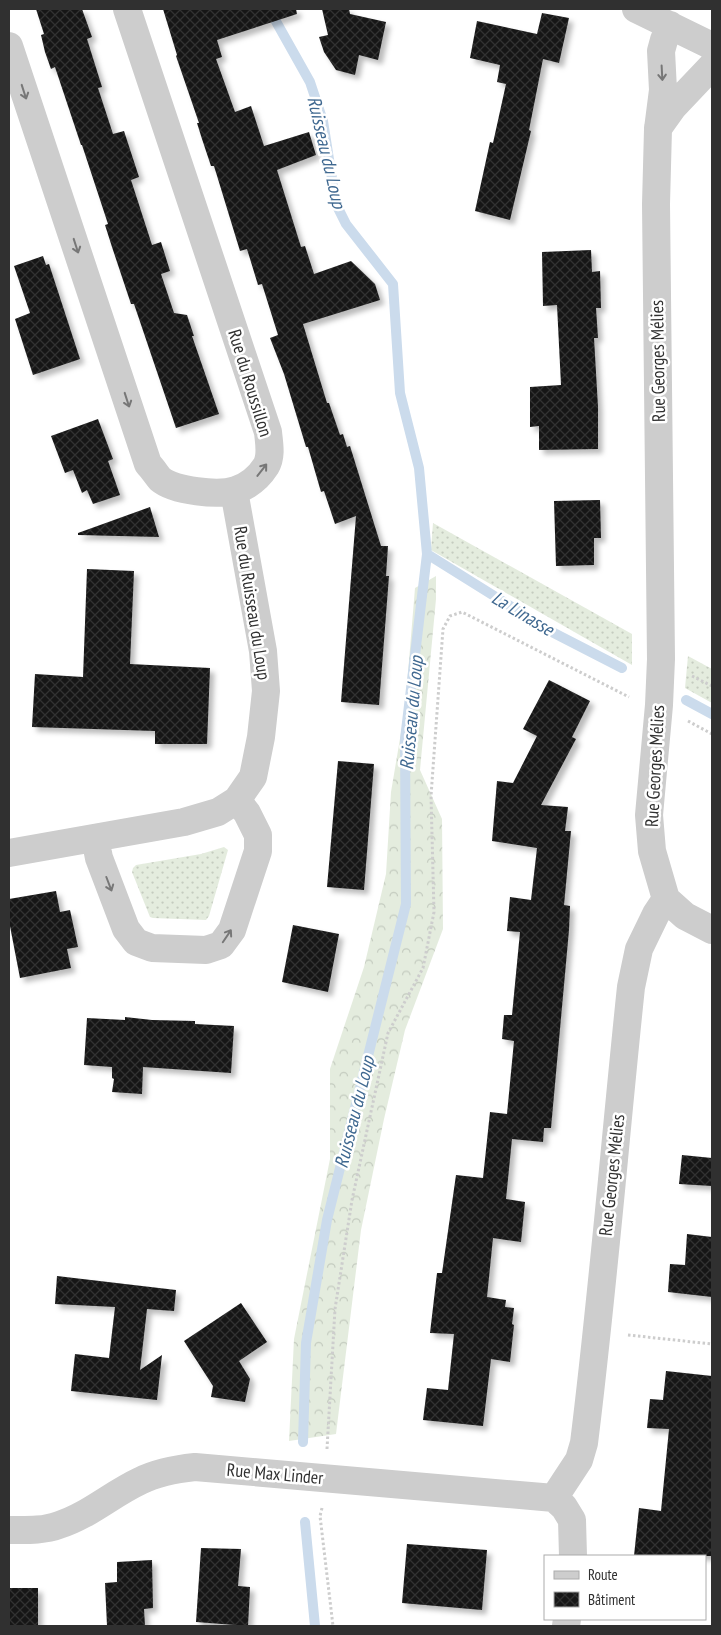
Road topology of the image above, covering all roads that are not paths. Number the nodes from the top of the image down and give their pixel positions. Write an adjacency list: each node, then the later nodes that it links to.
1 (127, 9): 8 (street, Rue du Roussillon, one-way to 1)
2 (636, 9): 3 (street)
3 (670, 26): 5 (street); 7 (street, Rue Georges Mélies, one-way to 7)
4 (9, 46): 8 (street, Rue du Roussillon, one-way to 8)
5 (712, 46)
6 (712, 66): 7 (street)
7 (658, 129): 12 (street, Rue Georges Mélies)
8 (234, 491): 9 (street, Rue du Ruisseau du Loup)
9 (238, 800): 10 (street, Rue du Ruisseau du Loup); 10 (street, one-way to 9)
10 (95, 838): 11 (street, Rue du Ruisseau du Loup)
11 (9, 852)
12 (666, 899): 13 (street); 14 (street, Rue Georges Mélies)
13 (712, 930)
14 (554, 1498): 15 (street, Rue Max Linder); 16 (street)
15 (9, 1530)
16 (574, 1555)

